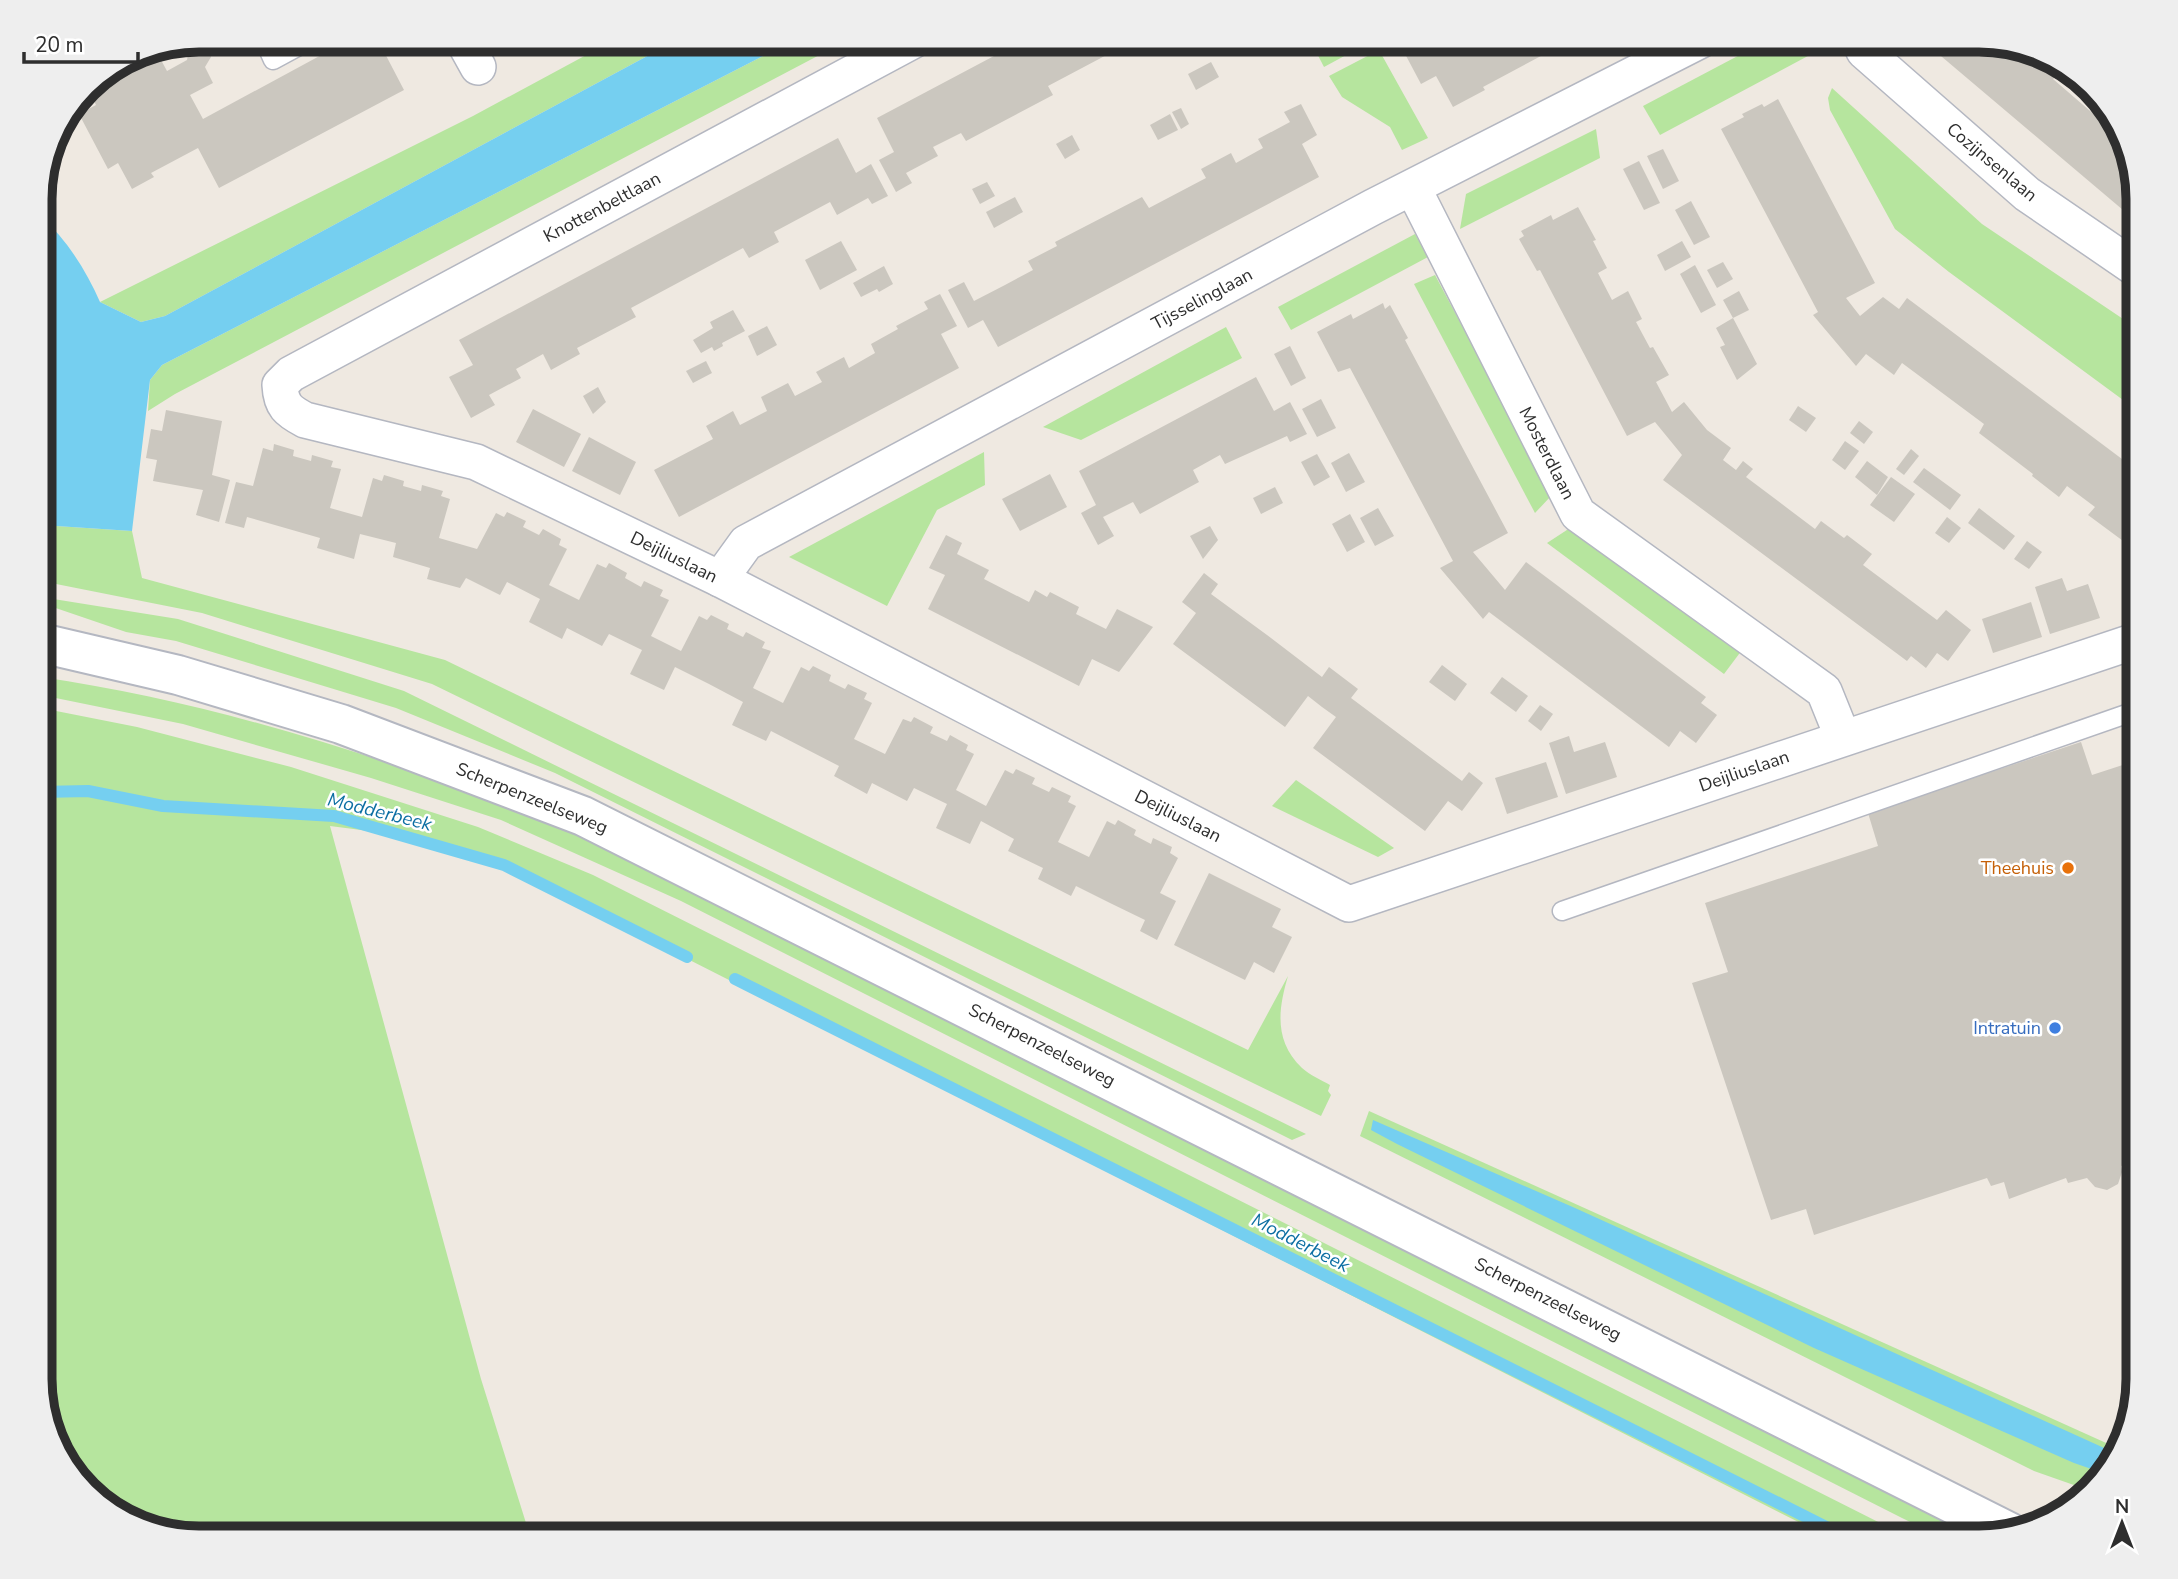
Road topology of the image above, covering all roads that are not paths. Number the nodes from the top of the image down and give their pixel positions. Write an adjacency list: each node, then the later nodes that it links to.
1 (1677, 52): 6 (street, Tijsselinglaan)
2 (1865, 52): 7 (street, Cozijnsenlaan)
3 (270, 53): 4 (lane)
4 (286, 53)
5 (890, 53): 8 (street, Knottenbeltlaan)
6 (1413, 188): 9 (street, Tijsselinglaan); 13 (street, Mosterdlaan)
7 (2126, 262)
8 (290, 374): 9 (street, Deijliuslaan)
9 (720, 579): 13 (street, Deijliuslaan)
10 (2126, 644): 13 (street, Deijliuslaan)
11 (53, 646): 15 (main road, Scherpenzeelseweg)
12 (2126, 714): 14 (lane)
13 (1843, 738)
14 (1562, 911)
15 (1995, 1525)

